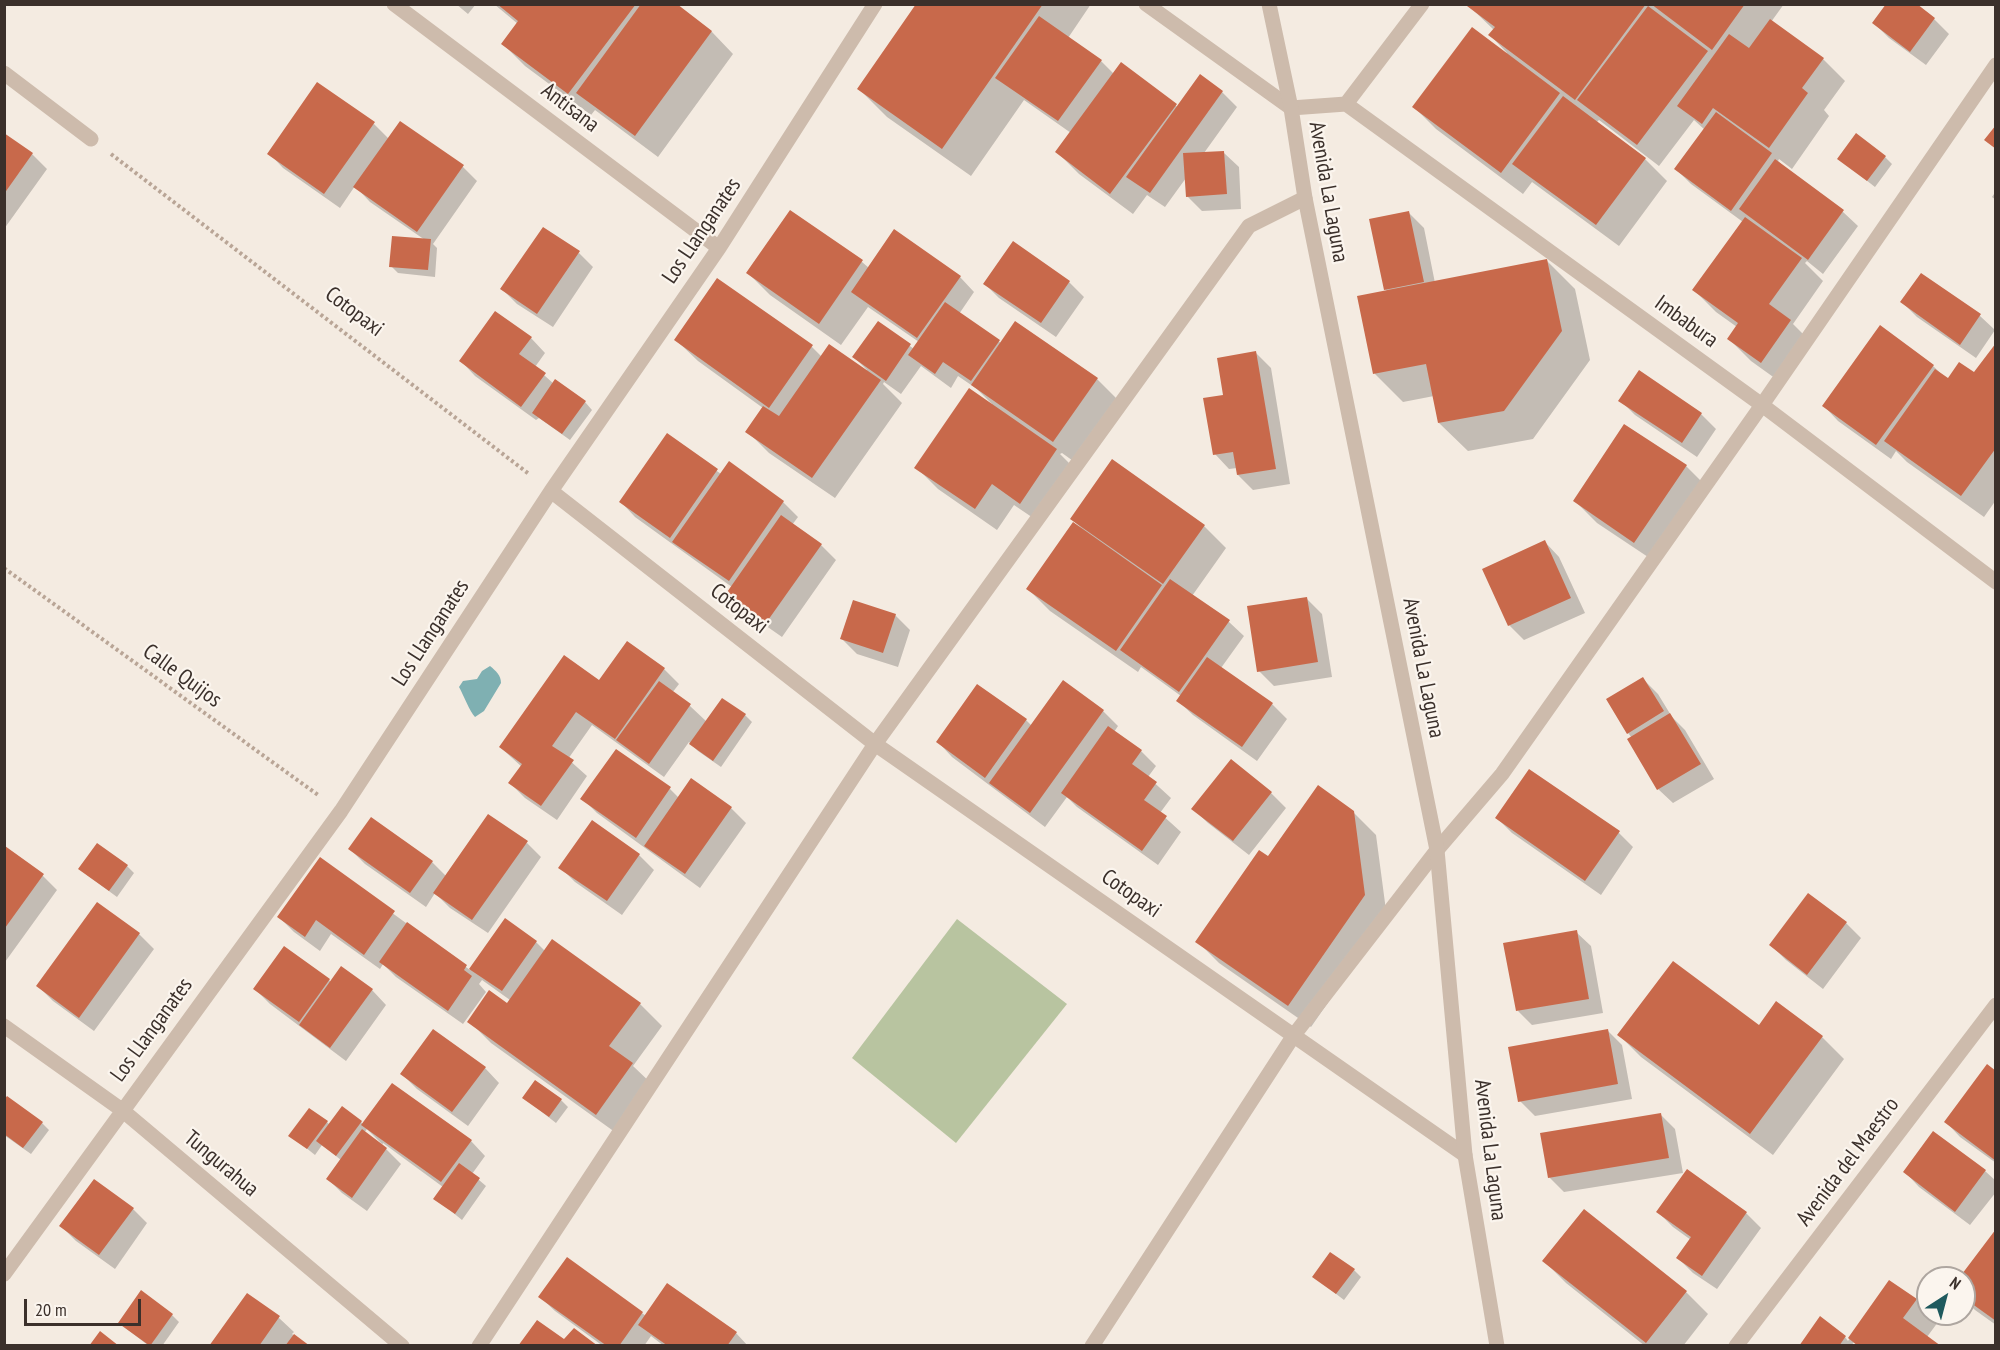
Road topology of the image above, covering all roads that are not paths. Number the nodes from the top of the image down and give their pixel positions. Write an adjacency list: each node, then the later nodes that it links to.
1 (394, 4): 12 (street, Antisana)
2 (875, 4): 12 (street, Los Llanganates)
3 (1146, 4): 9 (street)
4 (1269, 4): 9 (street, Avenida La Laguna)
5 (1422, 4): 8 (street)
6 (1995, 65): 13 (street)
7 (4, 73): 10 (street)
8 (1346, 104): 9 (street); 13 (street, Imbabura)
9 (1291, 108): 11 (street, Avenida La Laguna)
10 (91, 139)
11 (1305, 198): 16 (street); 17 (street, Avenida La Laguna)
12 (719, 248): 14 (street, Los Llanganates)
13 (1762, 405): 15 (street, Imbabura); 17 (street)
14 (551, 491): 16 (street, Cotopaxi); 21 (street, Los Llanganates)
15 (1995, 582)
16 (874, 744): 20 (street, Cotopaxi); 25 (street)
17 (1437, 850): 20 (street); 22 (street, Avenida La Laguna)
18 (1995, 1005): 28 (street, Avenida del Maestro)
19 (4, 1026): 21 (street, Tungurahua)
20 (1294, 1035): 22 (street, Cotopaxi); 26 (street)
21 (122, 1110): 23 (street, Los Llanganates); 24 (street, Tungurahua)
22 (1465, 1155): 27 (street, Avenida La Laguna)
23 (4, 1274)
24 (402, 1346)
25 (478, 1346)
26 (1092, 1346)
27 (1497, 1346)
28 (1736, 1346)

